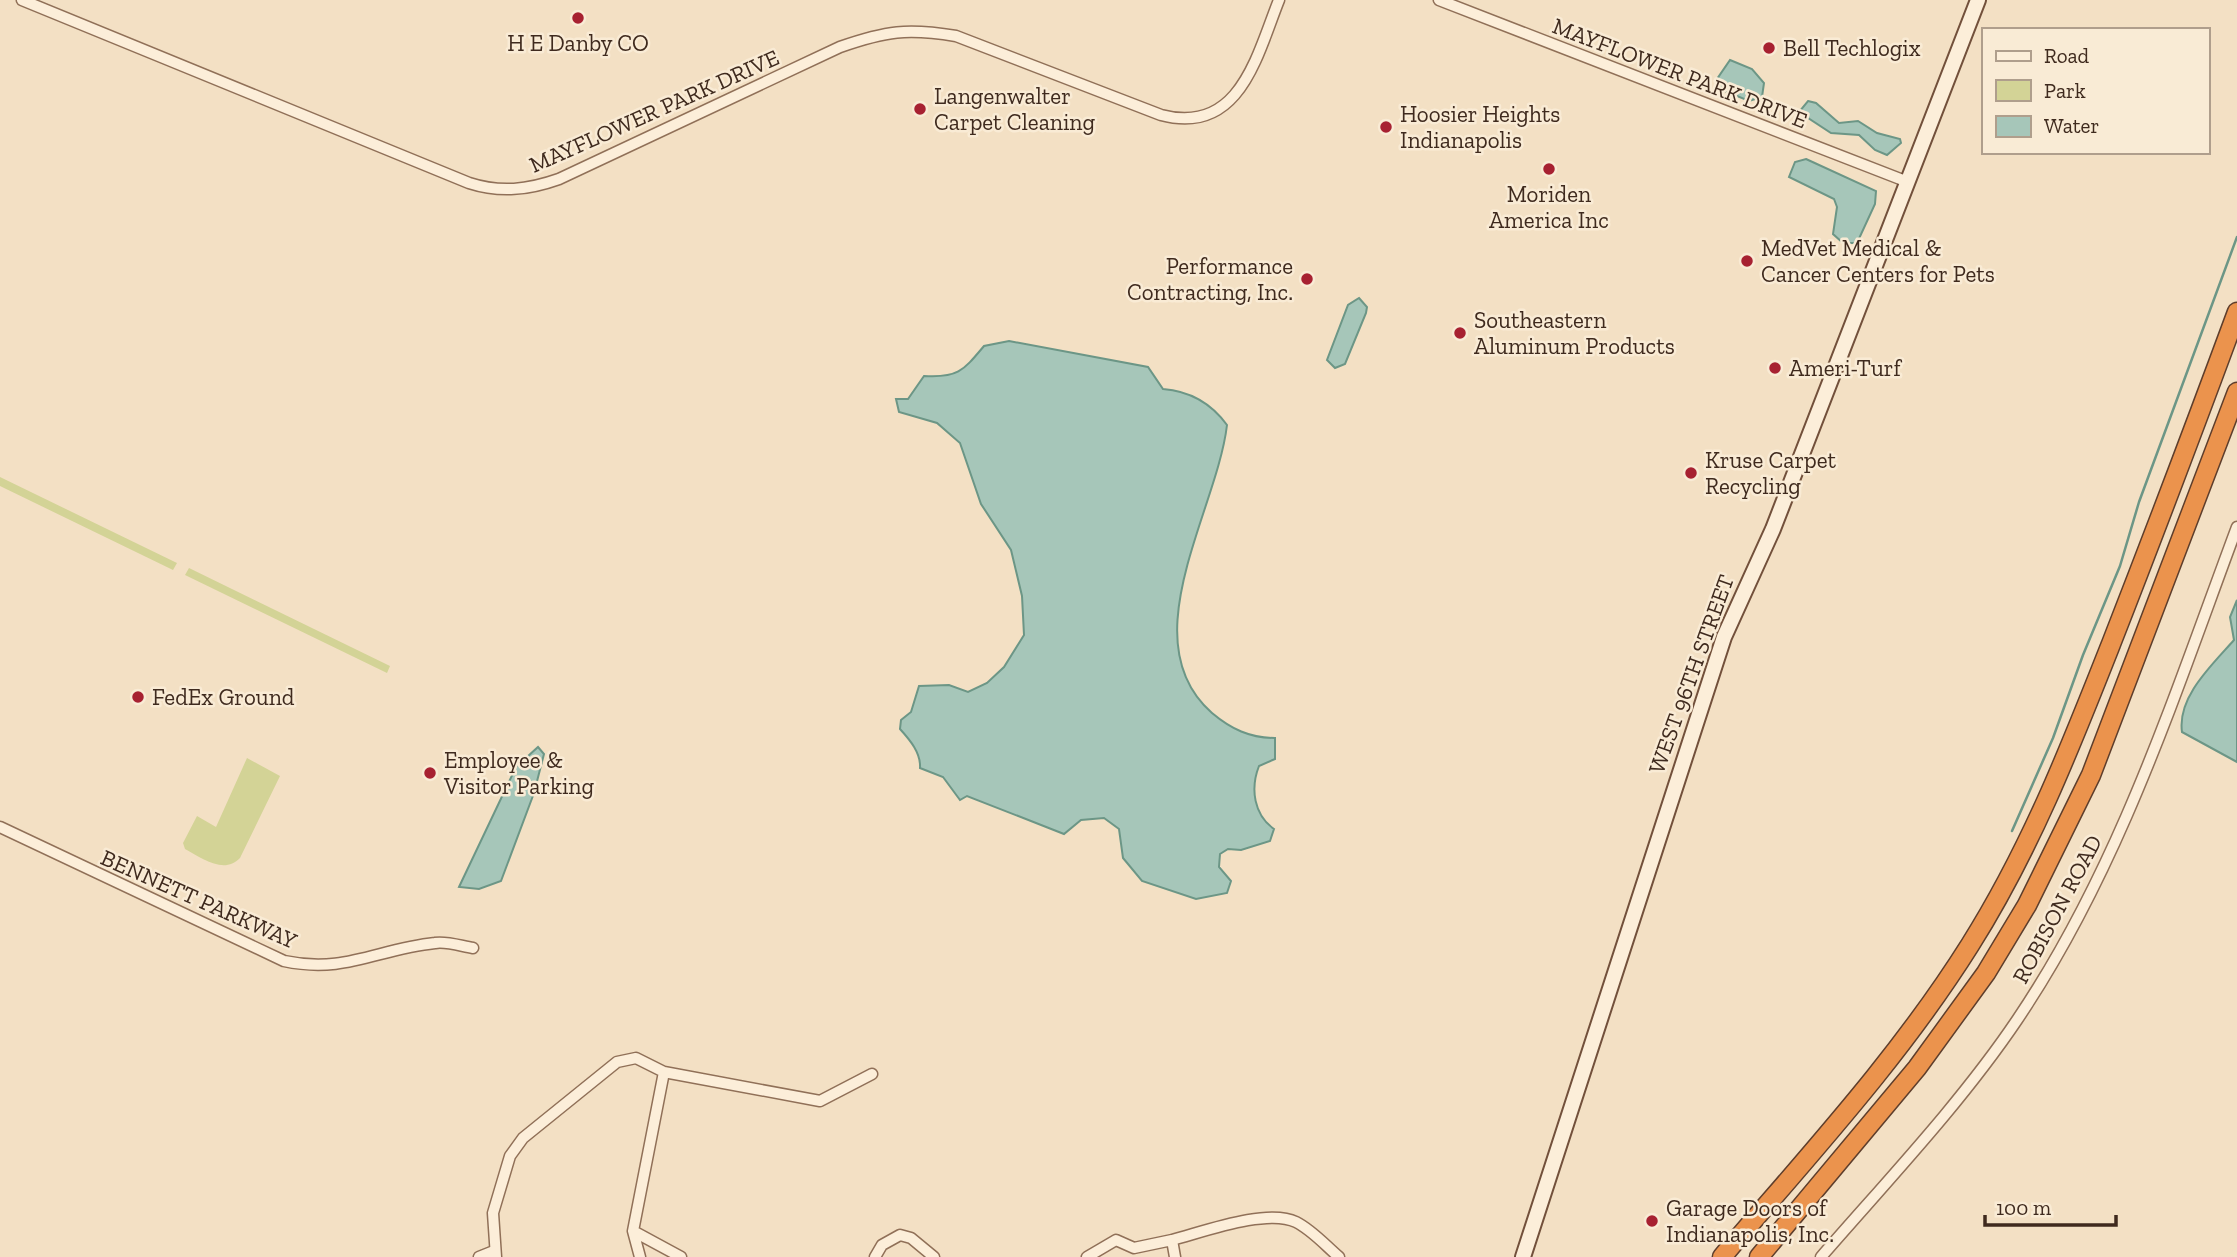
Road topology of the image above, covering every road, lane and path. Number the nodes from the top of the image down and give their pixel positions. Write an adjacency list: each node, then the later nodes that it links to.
1 (22, 0): 2 (street, MAYFLOWER PARK DRIVE)
2 (1279, 0)
3 (1439, 0): 5 (street, MAYFLOWER PARK DRIVE)
4 (1978, 0): 5 (street, WEST 96TH STREET)
5 (1908, 182): 24 (street, WEST 96TH STREET)
6 (2237, 312): 25 (highway)
7 (2237, 392): 26 (highway)
8 (2237, 527): 27 (street, ROBISON ROAD)
9 (0, 827): 10 (street, BENNETT PARKWAY)
10 (473, 948)
11 (664, 1072): 12 (street); 13 (street); 15 (street)
12 (872, 1074)
13 (634, 1231): 17 (street); 18 (street)
14 (1172, 1240): 21 (street); 22 (street); 23 (street)
15 (495, 1254): 16 (street)
16 (479, 1257)
17 (640, 1257)
18 (681, 1257)
19 (875, 1257): 20 (street)
20 (934, 1257)
21 (1087, 1257)
22 (1175, 1257)
23 (1339, 1257)
24 (1523, 1257)
25 (1722, 1257)
26 (1759, 1257)
27 (1821, 1257)

